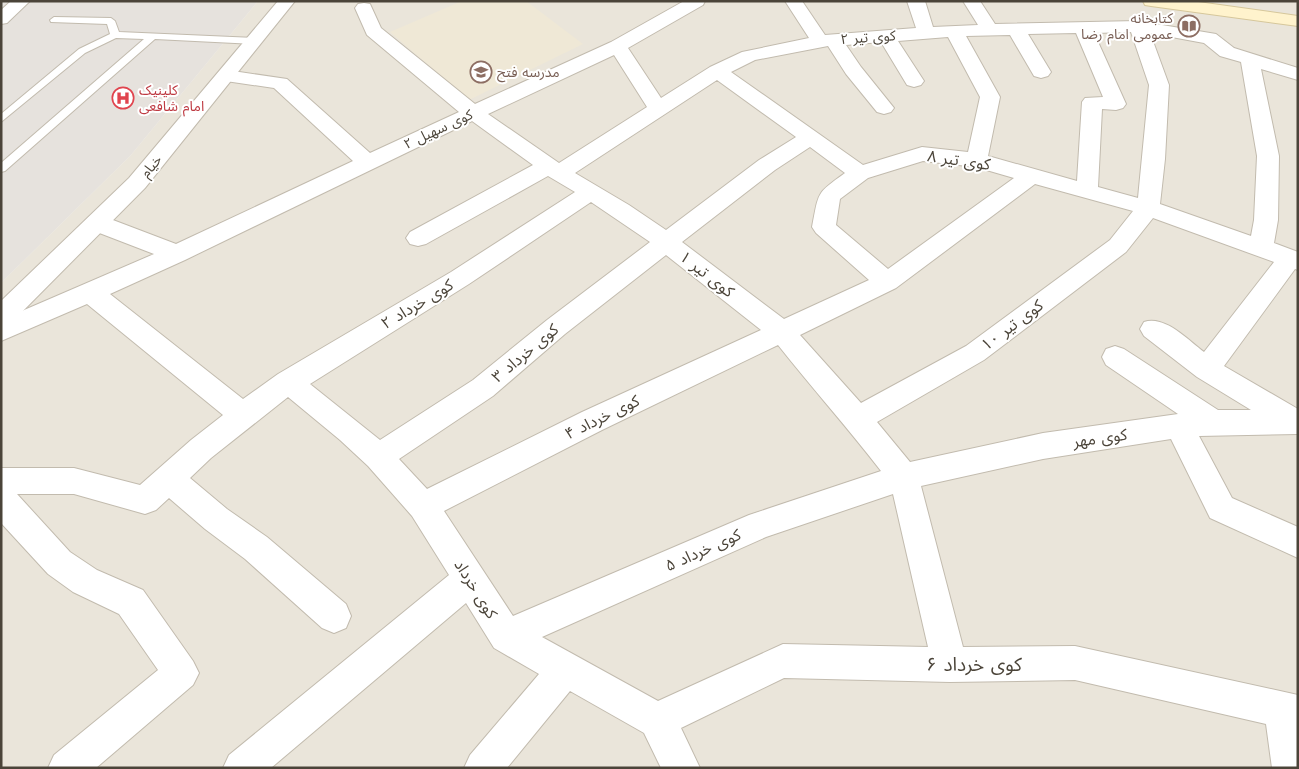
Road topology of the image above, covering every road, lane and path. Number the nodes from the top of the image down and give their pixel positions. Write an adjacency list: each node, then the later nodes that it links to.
1 (287, 1): 22 (street, خیام)
2 (697, 1): 23 (street, کوی سهیل ۲)
3 (793, 1): 21 (street)
4 (916, 1): 17 (street)
5 (971, 1): 15 (street)
6 (1151, 1): 11 (main road)
7 (1266, 1): 8 (main road)
8 (1298, 6)
9 (364, 8): 32 (street, کوی تیر ۱)
10 (54, 20): 18 (lane)
11 (1298, 21)
12 (1138, 26): 13 (street, کوی تیر ۲); 24 (street, کوی تیر ۲); 43 (street)
13 (1083, 28): 14 (street, کوی تیر ۲); 41 (street)
14 (1016, 29): 15 (street, کوی تیر ۲); 26 (street)
15 (990, 30): 16 (street, کوی تیر ۲)
16 (954, 31): 17 (street, کوی تیر ۲); 35 (street)
17 (926, 33): 20 (street, کوی تیر ۲)
18 (115, 34): 19 (lane); 33 (lane)
19 (153, 36): 22 (lane); 37 (lane)
20 (886, 36): 21 (street, کوی تیر ۲); 29 (street)
21 (827, 40): 25 (street, کوی تیر ۲); 30 (street)
22 (255, 41): 28 (street, خیام)
23 (618, 46): 31 (street); 32 (street, کوی سهیل ۲)
24 (1250, 60): 27 (street); 47 (street)
25 (716, 71): 31 (street, کوی تیر ۲); 34 (street)
26 (1041, 72)
27 (1298, 74)
28 (226, 76): 36 (street); 44 (street, خیام)
29 (914, 81)
30 (884, 108)
31 (658, 109): 38 (street, کوی تیر ۲)
32 (473, 113): 36 (street, کوی سهیل ۲); 38 (street, کوی تیر ۱)
33 (1, 119)
34 (809, 138): 39 (street); 46 (street, کوی خرداد ۳)
35 (977, 160): 39 (street, کوی تیر ۸); 40 (street, کوی تیر ۸)
36 (367, 162): 48 (street, کوی سهیل ۲)
37 (1, 169)
38 (554, 170): 42 (street, کوی تیر ۱); 45 (street, کوی تیر ۲)
39 (860, 173): 50 (street, کوی تیر ۸)
40 (1032, 175): 41 (street, کوی تیر ۸); 50 (street, کوی خرداد ۴)
41 (1087, 190): 43 (street, کوی تیر ۸)
42 (591, 192): 46 (street, کوی تیر ۱); 57 (street, کوی خرداد ۲)
43 (1148, 208): 47 (street, کوی تیر ۸); 59 (street, کوی تیر ۱۰)
44 (97, 223): 48 (street); 52 (street, خیام)
45 (418, 238)
46 (666, 242): 54 (street, کوی تیر ۱); 63 (street, کوی خرداد ۳)
47 (1262, 248): 49 (street, کوی تیر ۸)
48 (177, 254): 51 (street, کوی سهیل ۲)
49 (1294, 259): 56 (street)
50 (887, 282): 54 (street, کوی خرداد ۴)
51 (90, 292): 52 (street, کوی سهیل ۲); 58 (street)
52 (2, 320)
53 (1153, 329): 56 (street)
54 (782, 332): 59 (street, کوی تیر ۱); 68 (street, کوی خرداد ۴)
55 (1115, 357): 60 (street)
56 (1207, 368): 61 (street)
57 (288, 382): 58 (street, کوی خرداد ۲); 63 (street, کوی خرداد)
58 (243, 415): 65 (street, کوی خرداد ۲)
59 (858, 419): 64 (street, کوی تیر ۱)
60 (1213, 422): 61 (street, کوی مهر); 62 (street, کوی مهر)
61 (1297, 422)
62 (1179, 426): 64 (street, کوی مهر); 69 (street)
63 (378, 457): 68 (street, کوی خرداد)
64 (904, 477): 72 (street, کوی خرداد ۵); 73 (street)
65 (168, 478): 66 (street, کوی خرداد ۲); 71 (street)
66 (1, 481)
67 (1, 496): 77 (street)
68 (423, 506): 70 (street, کوی خرداد)
69 (1298, 543)
70 (470, 579): 72 (street, کوی خرداد); 78 (street)
71 (334, 616)
72 (506, 636): 74 (street, کوی خرداد)
73 (950, 665): 75 (street, کوی خرداد ۶); 76 (street, کوی خرداد ۶)
74 (566, 669): 76 (street, کوی خرداد); 79 (street)
75 (1290, 711): 81 (street)
76 (657, 720): 80 (street)
77 (67, 768)
78 (242, 768)
79 (483, 768)
80 (681, 768)
81 (1291, 768)

